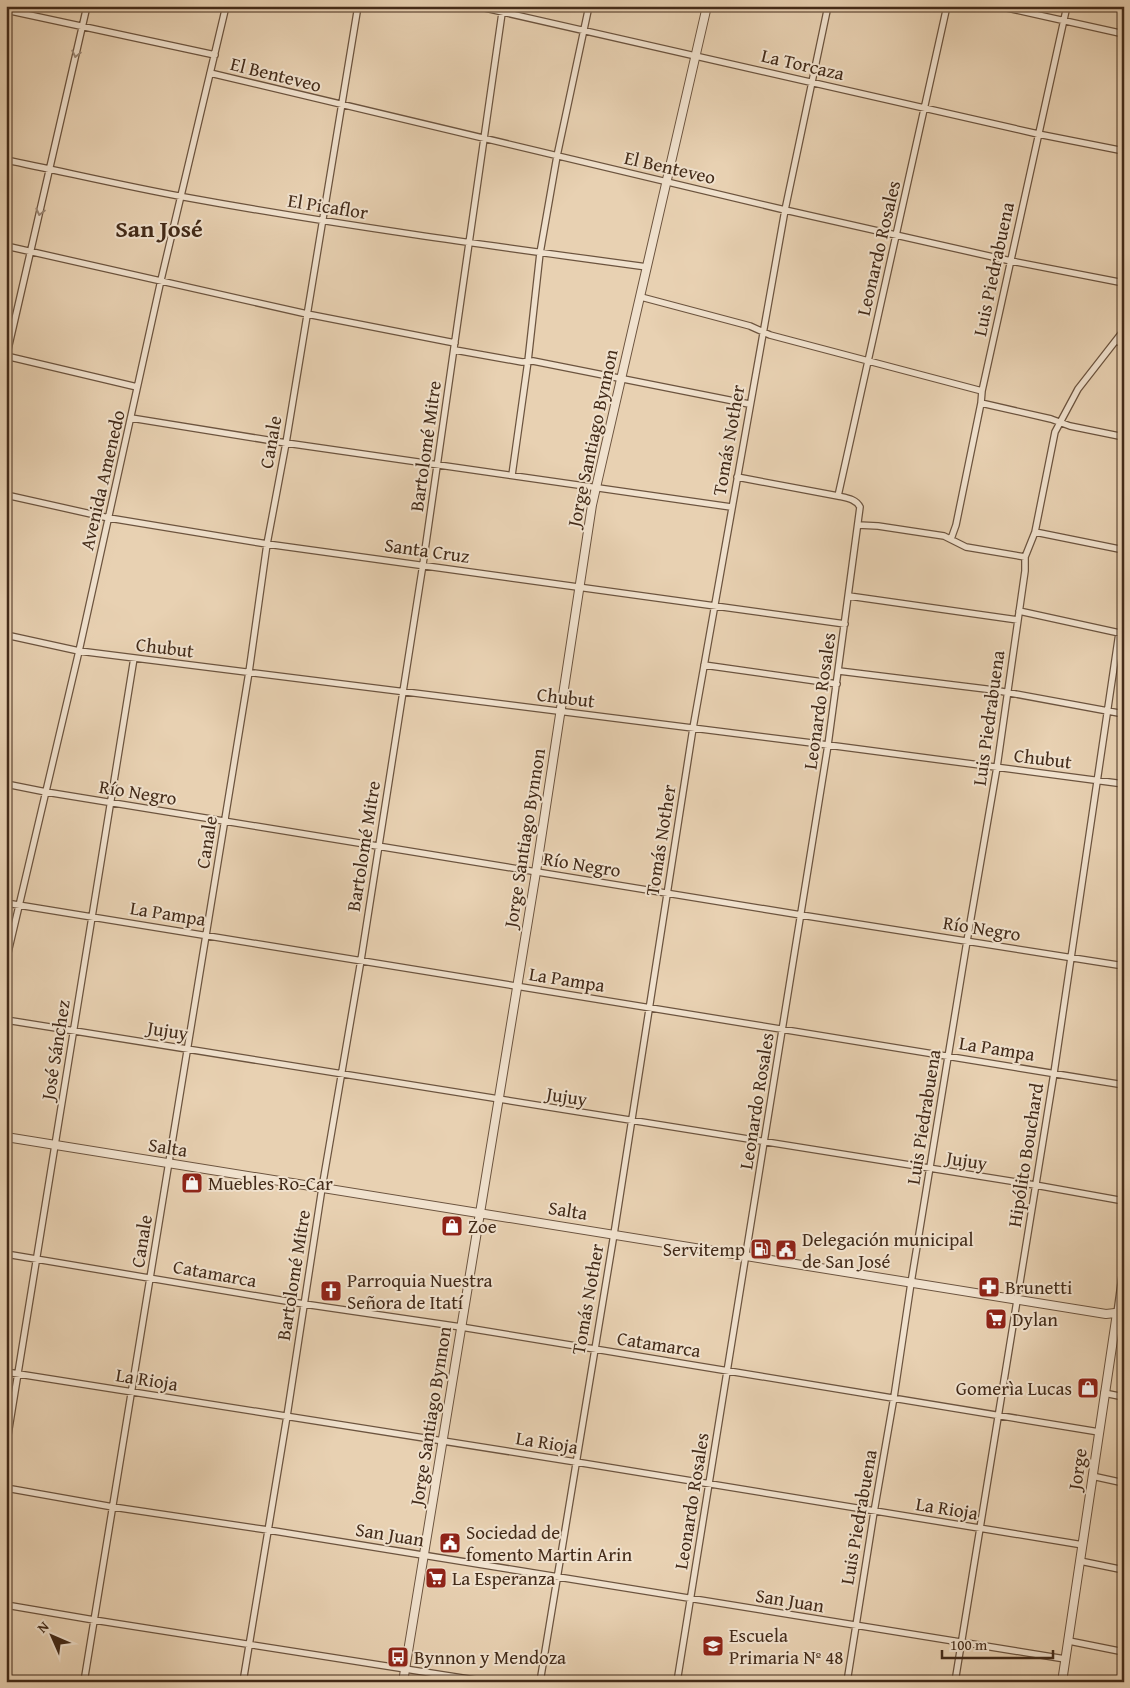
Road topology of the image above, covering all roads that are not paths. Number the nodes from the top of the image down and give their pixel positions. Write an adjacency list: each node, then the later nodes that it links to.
1 (87, 6): 14 (street)
2 (226, 6): 17 (street, Avenida Amenedo)
3 (358, 6): 21 (street, Canale)
4 (476, 6): 12 (street, La Torcaza)
5 (589, 6): 15 (street)
6 (708, 6): 18 (street, Jorge Santiago Bynnon)
7 (828, 6): 20 (street, Tomás Nother)
8 (947, 6): 22 (street, Leonardo Rosales)
9 (998, 6): 13 (street)
10 (1068, 6): 13 (street, Luis Piedrabuena)
11 (6, 10): 14 (street, El Benteveo)
12 (502, 12): 15 (street, La Torcaza); 24 (street, Bartolomé Mitre)
13 (1064, 21): 16 (street); 23 (street, Luis Piedrabuena)
14 (82, 26): 17 (street, El Benteveo); 28 (street, one-way to 28)
15 (584, 30): 18 (street, La Torcaza); 26 (street)
16 (1124, 34)
17 (215, 55): 19 (street, Avenida Amenedo)
18 (696, 56): 20 (street, La Torcaza); 29 (street, Jorge Santiago Bynnon)
19 (210, 74): 21 (street, El Benteveo); 30 (street, Avenida Amenedo)
20 (812, 82): 22 (street, La Torcaza); 31 (street, Tomás Nother)
21 (340, 105): 24 (street, El Benteveo); 32 (street, Canale)
22 (925, 107): 23 (street, La Torcaza); 33 (street, Leonardo Rosales)
23 (1038, 134): 25 (street, La Torcaza); 38 (street, Luis Piedrabuena)
24 (484, 138): 26 (street, El Benteveo); 34 (street, Bartolomé Mitre)
25 (1124, 151)
26 (557, 156): 29 (street, El Benteveo); 37 (street)
27 (6, 160): 28 (street, El Picaflor)
28 (50, 168): 30 (street, El Picaflor); 36 (street, one-way to 36)
29 (667, 182): 31 (street, El Benteveo); 39 (street, Jorge Santiago Bynnon)
30 (182, 197): 32 (street, El Picaflor); 40 (street, Avenida Amenedo)
31 (785, 210): 33 (street, El Benteveo); 45 (street, Tomás Nother)
32 (322, 221): 34 (street, El Picaflor); 43 (street, Canale)
33 (896, 235): 38 (street, El Benteveo); 51 (street, Leonardo Rosales)
34 (468, 244): 37 (street, El Picaflor); 47 (street, Bartolomé Mitre)
35 (6, 246): 36 (street)
36 (31, 251): 40 (street); 50 (street)
37 (540, 253): 39 (street, El Picaflor); 52 (street)
38 (1011, 261): 41 (street, El Benteveo); 55 (street, Luis Piedrabuena)
39 (647, 267): 42 (street, Jorge Santiago Bynnon)
40 (161, 280): 43 (street); 54 (street, Avenida Amenedo)
41 (1124, 283)
42 (641, 296): 45 (street); 53 (street, Jorge Santiago Bynnon)
43 (307, 314): 47 (street); 61 (street, Canale)
44 (1124, 330): 46 (street)
45 (762, 332): 51 (street); 57 (street, Tomás Nother)
46 (1116, 342): 48 (street); 59 (street)
47 (455, 343): 49 (street, Bartolomé Mitre)
48 (1124, 344)
49 (455, 350): 52 (street); 62 (street, Bartolomé Mitre)
50 (6, 357): 54 (street)
51 (868, 360): 55 (street); 67 (street, Leonardo Rosales)
52 (528, 361): 53 (street); 63 (street)
53 (622, 378): 57 (street); 65 (street, Jorge Santiago Bynnon)
54 (137, 387): 58 (street, Avenida Amenedo)
55 (982, 390): 56 (street, Luis Piedrabuena)
56 (981, 402): 59 (street); 72 (street, Luis Piedrabuena)
57 (749, 404): 64 (street, Tomás Nother)
58 (131, 418): 61 (street); 69 (street, Avenida Amenedo)
59 (1059, 422): 60 (street); 71 (street)
60 (1124, 437)
61 (286, 444): 62 (street); 73 (street, Canale)
62 (438, 465): 63 (street); 76 (street, Bartolomé Mitre)
63 (512, 475): 65 (street)
64 (737, 477): 67 (street); 68 (street, Tomás Nother)
65 (596, 487): 68 (street); 77 (street, Jorge Santiago Bynnon)
66 (6, 495): 69 (street, Santa Cruz)
67 (838, 496): 70 (street, Leonardo Rosales)
68 (731, 507): 79 (street, Tomás Nother)
69 (109, 518): 73 (street, Santa Cruz); 85 (street, Avenida Amenedo)
70 (858, 525): 72 (street); 78 (street, Leonardo Rosales)
71 (1035, 532): 74 (street); 75 (street)
72 (951, 539): 75 (street)
73 (267, 544): 76 (street, Santa Cruz); 89 (street, Canale)
74 (1124, 550)
75 (1024, 557): 80 (street, Luis Piedrabuena)
76 (423, 564): 77 (street, Santa Cruz); 91 (street, Bartolomé Mitre)
77 (579, 588): 79 (street, Santa Cruz); 94 (street, Jorge Santiago Bynnon)
78 (849, 596): 81 (street); 82 (street, Leonardo Rosales)
79 (714, 606): 82 (street, Santa Cruz); 87 (street, Tomás Nother)
80 (1019, 611): 81 (street, Luis Piedrabuena); 83 (street)
81 (1018, 620): 92 (street, Luis Piedrabuena)
82 (845, 624): 88 (street, Leonardo Rosales)
83 (1122, 633): 93 (street, Hipólito Bouchard)
84 (6, 635): 85 (street, Chubut)
85 (79, 651): 86 (street, Chubut); 102 (street, Avenida Amenedo)
86 (134, 658): 89 (street, Chubut); 103 (street, José Sánchez)
87 (704, 665): 90 (street); 96 (street, Tomás Nother)
88 (839, 671): 90 (street, Leonardo Rosales); 92 (street)
89 (249, 672): 91 (street, Chubut); 104 (street, Canale)
90 (837, 684): 97 (street, Leonardo Rosales)
91 (403, 692): 94 (street, Chubut); 105 (street, Bartolomé Mitre)
92 (1006, 692): 93 (street); 98 (street, Luis Piedrabuena)
93 (1108, 710): 95 (street); 99 (street, Hipólito Bouchard)
94 (561, 712): 96 (street, Chubut); 106 (street, Jorge Santiago Bynnon)
95 (1124, 714)
96 (692, 728): 97 (street, Chubut); 107 (street, Tomás Nother)
97 (828, 745): 98 (street, Chubut); 110 (street, Leonardo Rosales)
98 (997, 767): 99 (street, Chubut); 113 (street, Luis Piedrabuena)
99 (1098, 780): 101 (street, Chubut); 114 (street, Hipólito Bouchard)
100 (6, 784): 102 (street, Río Negro)
101 (1124, 784)
102 (46, 792): 103 (street, Río Negro); 109 (street, Avenida Amenedo)
103 (109, 802): 104 (street, Río Negro); 111 (street, José Sánchez)
104 (224, 821): 105 (street, Río Negro); 112 (street, Canale)
105 (378, 845): 106 (street, Río Negro); 115 (street, Bartolomé Mitre)
106 (536, 872): 107 (street, Río Negro); 118 (street, Jorge Santiago Bynnon)
107 (667, 893): 110 (street, Río Negro); 119 (street, Tomás Nother)
108 (6, 903): 109 (street, La Pampa)
109 (19, 905): 111 (street, La Pampa); 116 (street, Avenida Amenedo)
110 (801, 915): 113 (street, Río Negro); 121 (street, Leonardo Rosales)
111 (92, 917): 112 (street, La Pampa); 122 (street, José Sánchez)
112 (206, 935): 115 (street, La Pampa); 123 (street, Canale)
113 (967, 941): 114 (street, Río Negro); 124 (street, Luis Piedrabuena)
114 (1071, 957): 117 (street, Río Negro); 126 (street, Hipólito Bouchard)
115 (361, 960): 118 (street, La Pampa); 125 (street, Bartolomé Mitre)
116 (6, 961)
117 (1124, 966)
118 (516, 986): 119 (street, La Pampa); 128 (street, Jorge Santiago Bynnon)
119 (649, 1007): 121 (street, La Pampa); 129 (street, Tomás Nother)
120 (6, 1020): 122 (street, Jujuy)
121 (782, 1028): 124 (street, La Pampa); 131 (street, Leonardo Rosales)
122 (74, 1030): 123 (street, Jujuy); 132 (street, José Sánchez)
123 (188, 1049): 125 (street, Jujuy); 133 (street, Canale)
124 (948, 1056): 126 (street, La Pampa); 134 (street, Luis Piedrabuena)
125 (342, 1073): 128 (street, Jujuy); 136 (street, Bartolomé Mitre)
126 (1054, 1073): 127 (street, La Pampa); 135 (street, Hipólito Bouchard)
127 (1124, 1084)
128 (498, 1100): 129 (street, Jujuy); 138 (street, Jorge Santiago Bynnon)
129 (631, 1121): 131 (street, Jujuy); 139 (street, Tomás Nother)
130 (6, 1137): 132 (street, Salta)
131 (764, 1143): 134 (street, Jujuy); 141 (street, Leonardo Rosales)
132 (55, 1145): 133 (street, Salta); 142 (street, José Sánchez)
133 (169, 1163): 136 (street, Salta); 144 (street, Canale)
134 (930, 1169): 135 (street, Jujuy); 145 (street, Luis Piedrabuena)
135 (1035, 1186): 137 (street, Jujuy); 146 (street, Hipólito Bouchard)
136 (322, 1188): 138 (street, Salta); 147 (street, Bartolomé Mitre)
137 (1124, 1201)
138 (480, 1213): 139 (street, Salta); 149 (street, Jorge Santiago Bynnon)
139 (614, 1234): 141 (street, Salta); 150 (street, Tomás Nother)
140 (6, 1254): 142 (street, Catamarca)
141 (746, 1256): 145 (street, Salta); 151 (street, Leonardo Rosales)
142 (36, 1259): 144 (street, Catamarca); 153 (street, José Sánchez)
143 (1124, 1261): 148 (street, Jorge)
144 (150, 1277): 147 (street, Catamarca); 154 (street, Canale)
145 (911, 1283): 146 (street, Salta); 156 (street, Luis Piedrabuena)
146 (1016, 1300): 148 (street, Salta); 158 (street, Hipólito Bouchard)
147 (304, 1304): 149 (street, Catamarca); 159 (street, Bartolomé Mitre)
148 (1120, 1312): 155 (street, Jorge)
149 (461, 1327): 150 (street, Catamarca); 161 (street, Jorge Santiago Bynnon)
150 (594, 1349): 151 (street, Catamarca); 163 (street, Tomás Nother)
151 (727, 1370): 156 (street, Catamarca); 166 (street, Leonardo Rosales)
152 (6, 1372): 153 (street, La Rioja)
153 (17, 1374): 154 (street, La Rioja); 162 (street, José Sánchez)
154 (132, 1392): 159 (street, La Rioja); 168 (street, Canale)
155 (1104, 1394): 157 (street); 160 (street, Jorge)
156 (894, 1397): 158 (street, Catamarca); 169 (street, Luis Piedrabuena)
157 (1124, 1397)
158 (998, 1414): 160 (street, Catamarca); 170 (street, Hipólito Bouchard)
159 (287, 1416): 161 (street, La Rioja); 171 (street, Bartolomé Mitre)
160 (1099, 1432): 164 (street, Jorge)
161 (442, 1441): 163 (street, La Rioja); 173 (street, Jorge Santiago Bynnon)
162 (6, 1447)
163 (576, 1462): 166 (street, La Rioja); 176 (street, Tomás Nother)
164 (1092, 1476): 165 (street); 172 (street, Jorge)
165 (1124, 1483)
166 (710, 1485): 169 (street, La Rioja); 177 (street, Leonardo Rosales)
167 (6, 1488): 168 (street, San Juan)
168 (113, 1507): 171 (street, San Juan); 179 (street, Canale)
169 (874, 1512): 170 (street, La Rioja); 180 (street, Luis Piedrabuena)
170 (979, 1529): 172 (street, La Rioja); 182 (street, Hipólito Bouchard)
171 (268, 1530): 173 (street, San Juan); 183 (street, Bartolomé Mitre)
172 (1083, 1545): 174 (street, Jorge)
173 (423, 1555): 176 (street, San Juan); 186 (street, Jorge Santiago Bynnon)
174 (1080, 1561): 175 (street); 181 (street, Jorge)
175 (1124, 1570)
176 (556, 1576): 177 (street, San Juan); 191 (street, Tomás Nother)
177 (690, 1599): 180 (street, San Juan); 192 (street, Leonardo Rosales)
178 (6, 1605): 179 (street)
179 (94, 1620): 183 (street); 187 (street, Canale)
180 (856, 1625): 182 (street, San Juan); 193 (street, Luis Piedrabuena)
181 (1069, 1641): 184 (street); 185 (street, Jorge)
182 (961, 1642): 185 (street, San Juan); 194 (street, Hipólito Bouchard)
183 (249, 1644): 186 (street); 188 (street, Bartolomé Mitre)
184 (1124, 1652)
185 (1065, 1660): 195 (street, Jorge)
186 (405, 1669): 189 (street, Jorge Santiago Bynnon); 190 (street)
187 (84, 1682)
188 (243, 1682)
189 (403, 1682)
190 (488, 1682)
191 (540, 1682)
192 (677, 1682)
193 (847, 1682)
194 (955, 1682)
195 (1062, 1682)

